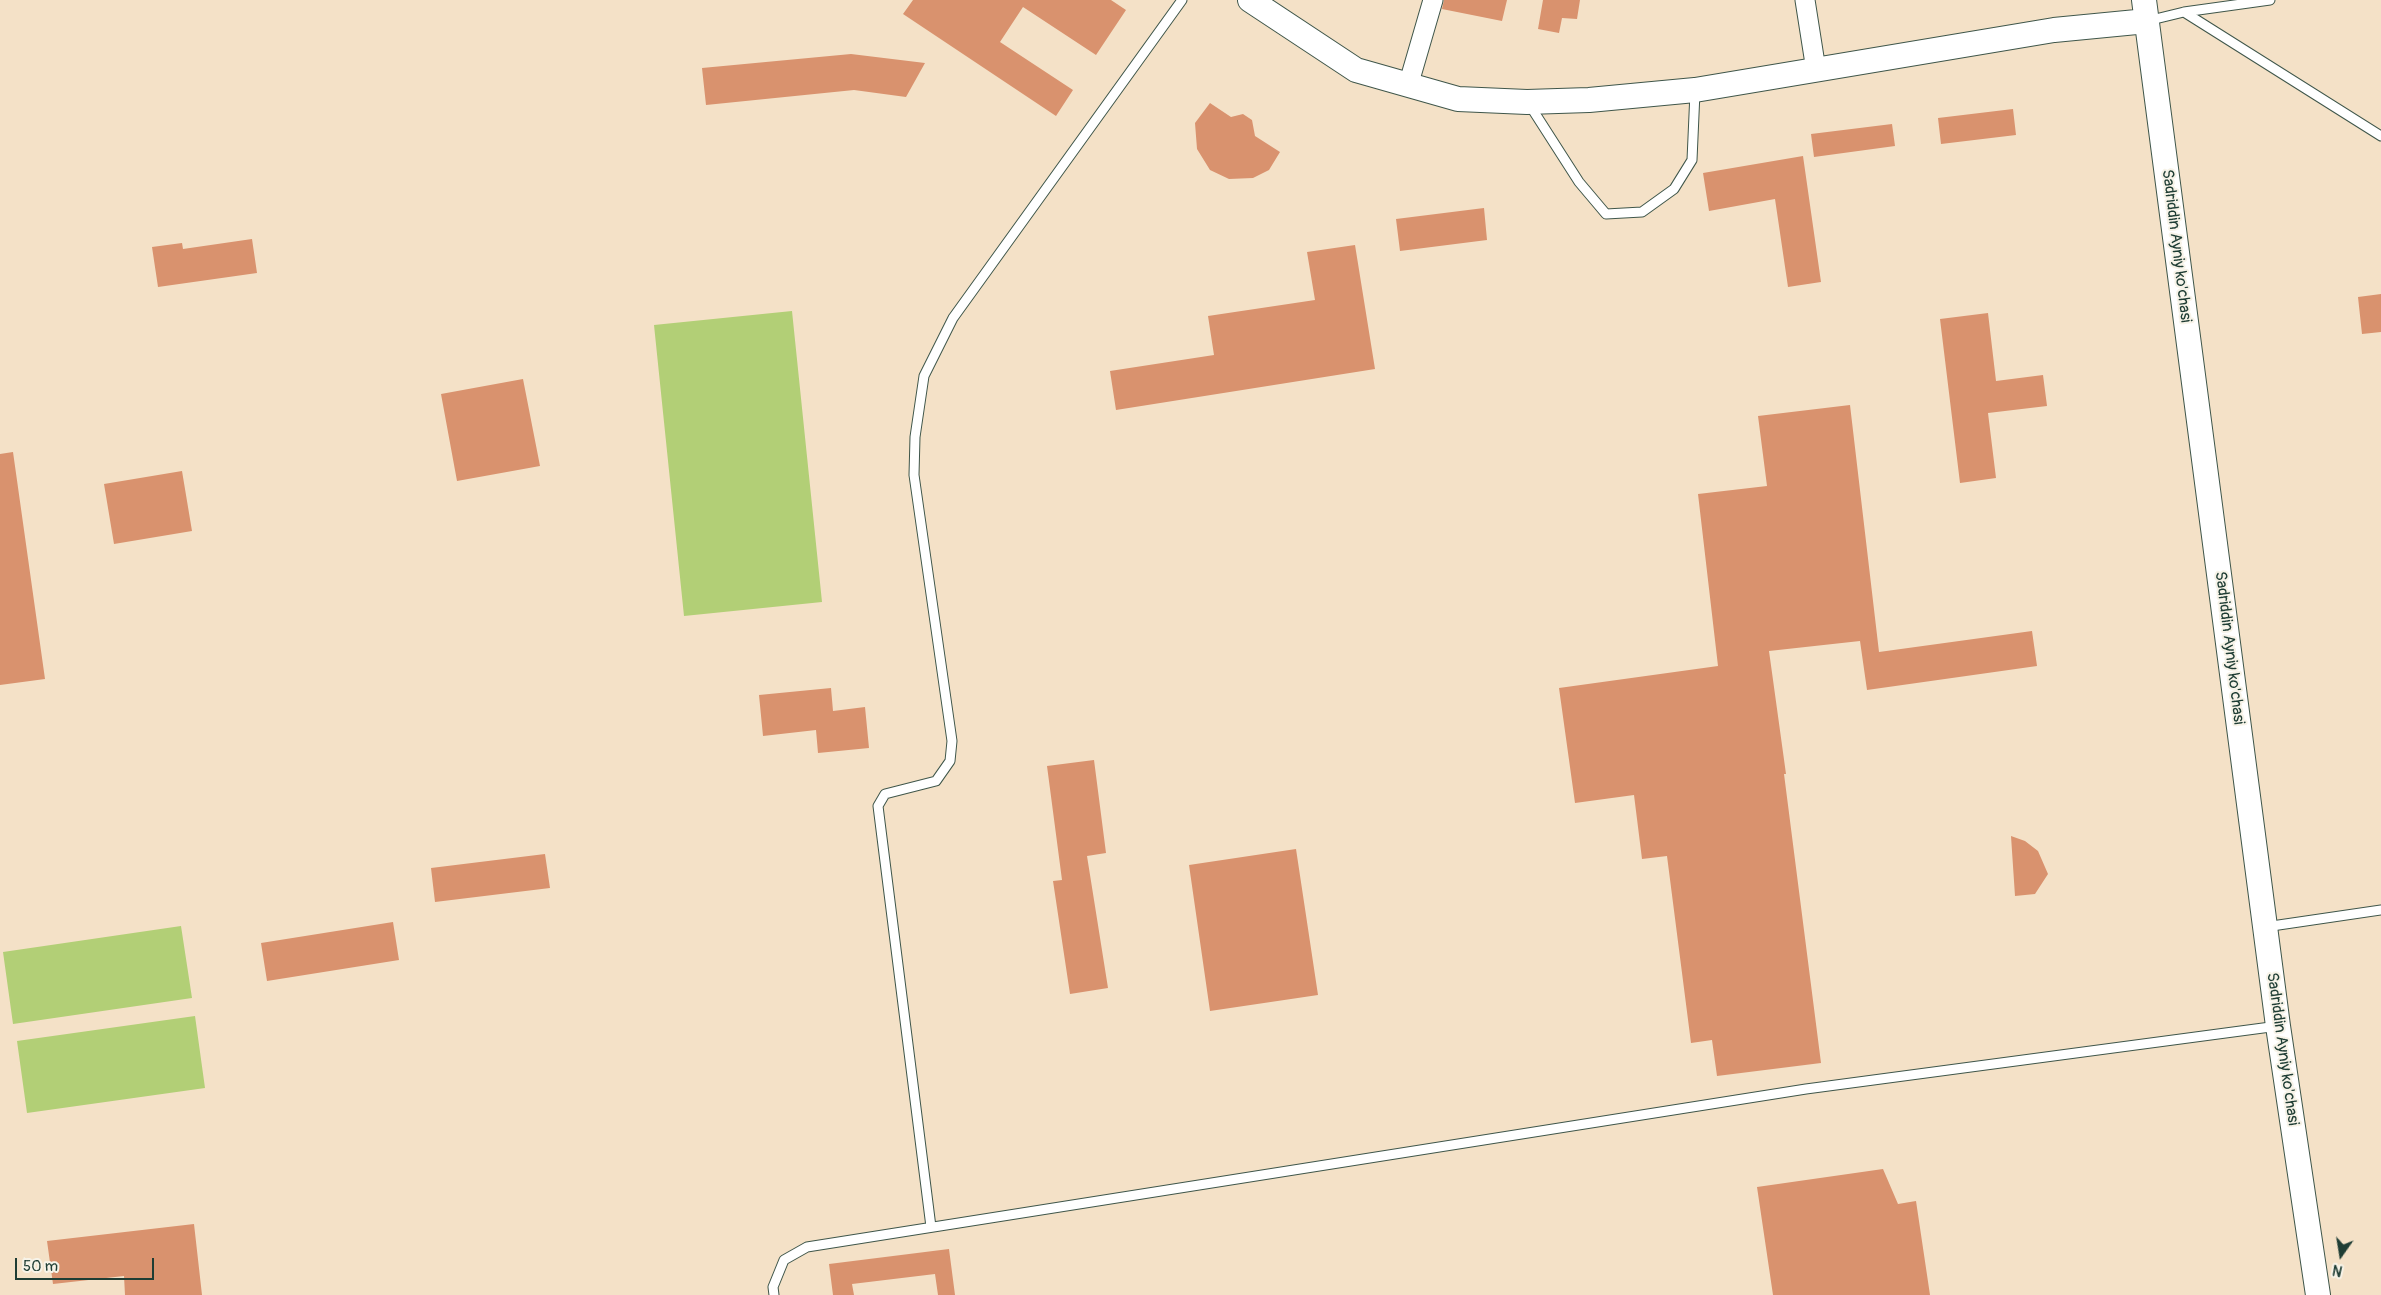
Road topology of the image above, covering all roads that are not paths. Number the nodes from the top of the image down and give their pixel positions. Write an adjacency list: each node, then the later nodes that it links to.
1 (1182, 0): 16 (lane)
2 (1250, 0): 9 (street)
3 (1433, 0): 9 (street)
4 (1805, 0): 8 (street)
5 (2270, 0): 7 (lane)
6 (2146, 11): 7 (lane); 8 (street); 14 (street, Sadriddin Ayniy ko'chasi)
7 (2184, 12): 12 (lane)
8 (1816, 70): 10 (street)
9 (1408, 86): 11 (street)
10 (1695, 90): 11 (street); 11 (lane)
11 (1527, 102)
12 (2381, 136)
13 (2381, 910): 14 (lane)
14 (2265, 927): 15 (street, Sadriddin Ayniy ko'chasi)
15 (2278, 1026): 16 (lane); 18 (street, Sadriddin Ayniy ko'chasi)
16 (931, 1227): 17 (lane)
17 (774, 1295)
18 (2318, 1295)

